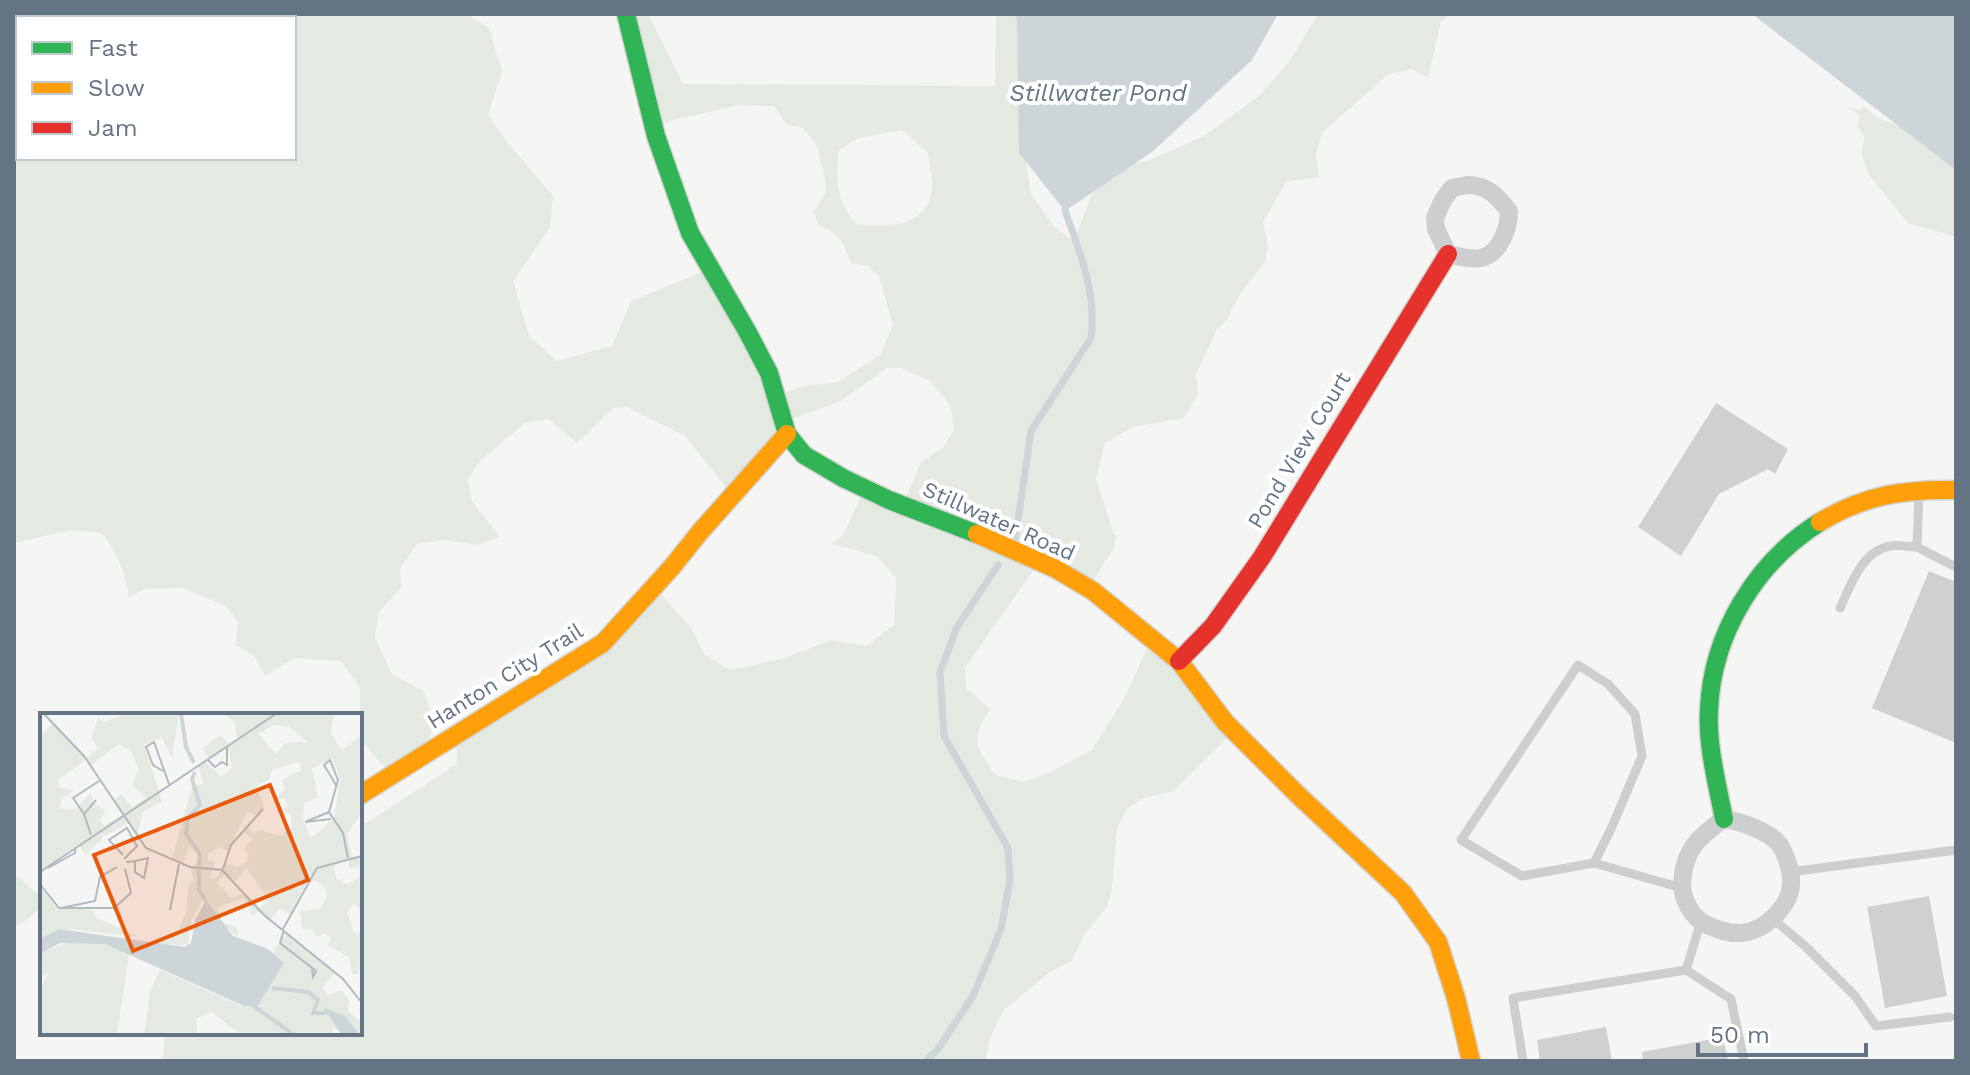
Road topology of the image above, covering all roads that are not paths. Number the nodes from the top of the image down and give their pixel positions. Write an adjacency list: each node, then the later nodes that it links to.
1 (626, 14): 3 (street, Stillwater Road)
2 (1448, 254): 2 (street); 9 (street, Pond View Court)
3 (787, 434): 9 (street, Stillwater Road); 10 (street, Hanton City Trail)
4 (1919, 490): 5 (street); 6 (lane); 11 (street)
5 (1956, 490)
6 (1917, 547): 7 (lane); 8 (lane)
7 (1956, 567)
8 (1840, 608)
9 (1179, 661): 20 (street, Stillwater Road)
10 (362, 794)
11 (1724, 819): 14 (street); 15 (street)
12 (1956, 850): 14 (lane)
13 (1594, 863): 13 (lane); 15 (lane)
14 (1790, 872): 16 (street)
15 (1682, 888): 17 (street)
16 (1772, 918): 17 (street); 19 (lane)
17 (1701, 921): 18 (lane)
18 (1686, 970): 21 (lane); 22 (lane)
19 (1950, 1017)
20 (1471, 1061)
21 (1523, 1061)
22 (1744, 1061)

